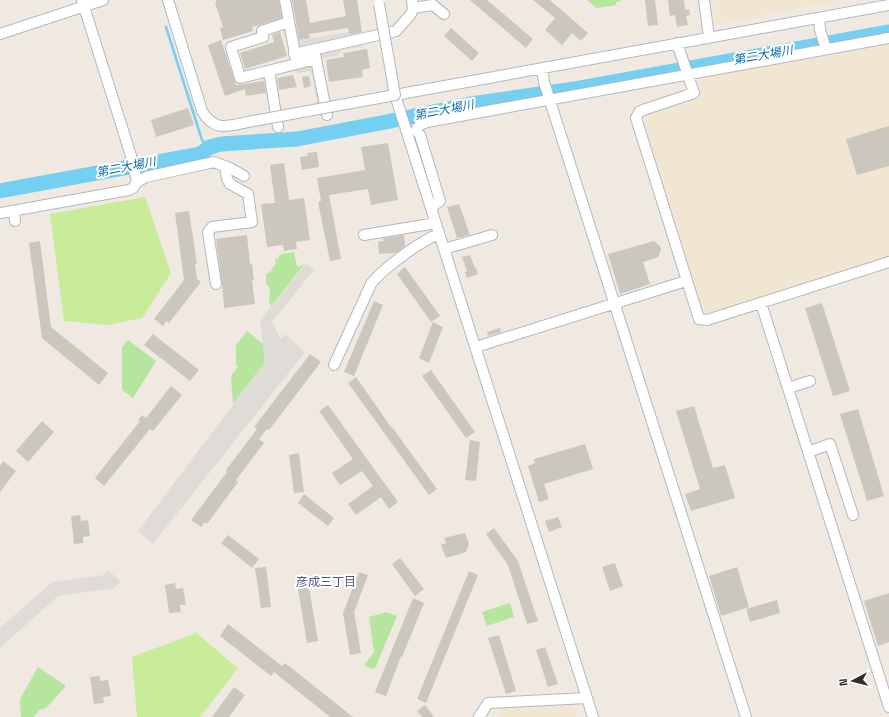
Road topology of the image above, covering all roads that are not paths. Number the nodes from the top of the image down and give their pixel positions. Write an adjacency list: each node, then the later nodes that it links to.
1 (103, 0): 6 (street)
2 (168, 0): 22 (street, bridge)
3 (285, 0): 11 (street)
4 (704, 0): 13 (street)
5 (378, 2): 22 (street, bridge)
6 (83, 3): 12 (street); 28 (street)
7 (413, 4): 9 (street); 17 (street)
8 (889, 5): 10 (street)
9 (444, 14)
10 (819, 18): 13 (street); 16 (street)
11 (289, 22): 18 (street); 20 (street)
12 (0, 34)
13 (709, 38): 15 (street)
14 (889, 38): 16 (street)
15 (677, 43): 19 (street); 21 (street)
16 (826, 49): 21 (street)
17 (315, 54): 18 (street); 24 (street)
18 (295, 59): 20 (street)
19 (542, 68): 22 (street); 23 (street)
20 (269, 71): 25 (street)
21 (687, 74): 23 (street); 37 (street)
22 (395, 95): 29 (street)
23 (550, 100): 29 (street); 40 (street)
24 (327, 115)
25 (278, 128)
26 (225, 166): 27 (street); 28 (street); 38 (street)
27 (244, 176)
28 (137, 177): 30 (street)
29 (431, 207): 31 (street)
30 (0, 209)
31 (436, 223): 32 (street); 33 (street)
32 (439, 234): 35 (street); 42 (street)
33 (364, 235)
34 (492, 235): 35 (street)
35 (444, 249): 41 (street)
36 (889, 262): 39 (street)
37 (686, 281): 39 (street); 40 (street)
38 (216, 284)
39 (761, 303): 44 (street)
40 (614, 304): 41 (street); 51 (street)
41 (476, 347): 47 (street)
42 (334, 365)
43 (810, 381): 44 (street)
44 (788, 388): 45 (street)
45 (808, 452): 46 (street); 48 (street)
46 (852, 515)
47 (587, 698): 49 (street); 50 (street)
48 (888, 702)
49 (480, 717)
50 (593, 717)
51 (746, 717)

